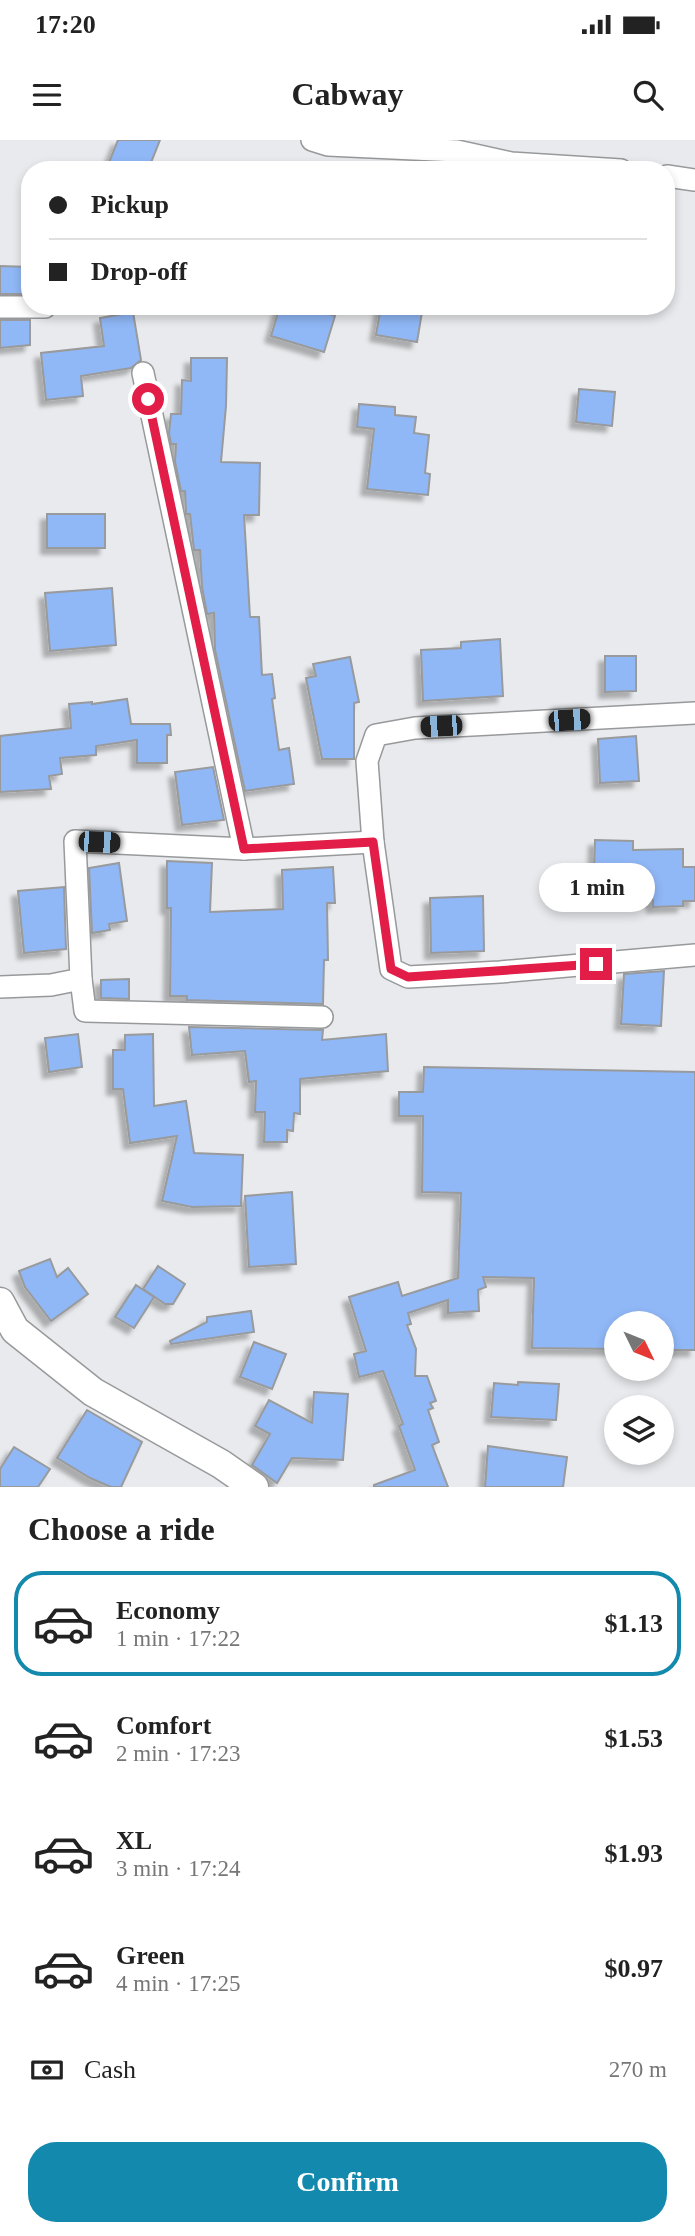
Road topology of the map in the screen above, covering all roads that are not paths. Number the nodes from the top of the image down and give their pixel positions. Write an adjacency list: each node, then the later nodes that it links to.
1 (312, 140): 2 (street)
2 (502, 161)
3 (675, 177): 4 (street)
4 (695, 180)
5 (0, 307): 6 (street)
6 (21, 307)
7 (143, 373): 10 (street)
8 (695, 713): 9 (street)
9 (373, 842): 10 (street); 11 (street)
10 (244, 849): 12 (street)
11 (695, 956)
12 (82, 979): 13 (street); 14 (street)
13 (0, 987)
14 (322, 1017)
15 (0, 1302): 16 (street)
16 (254, 1487)

